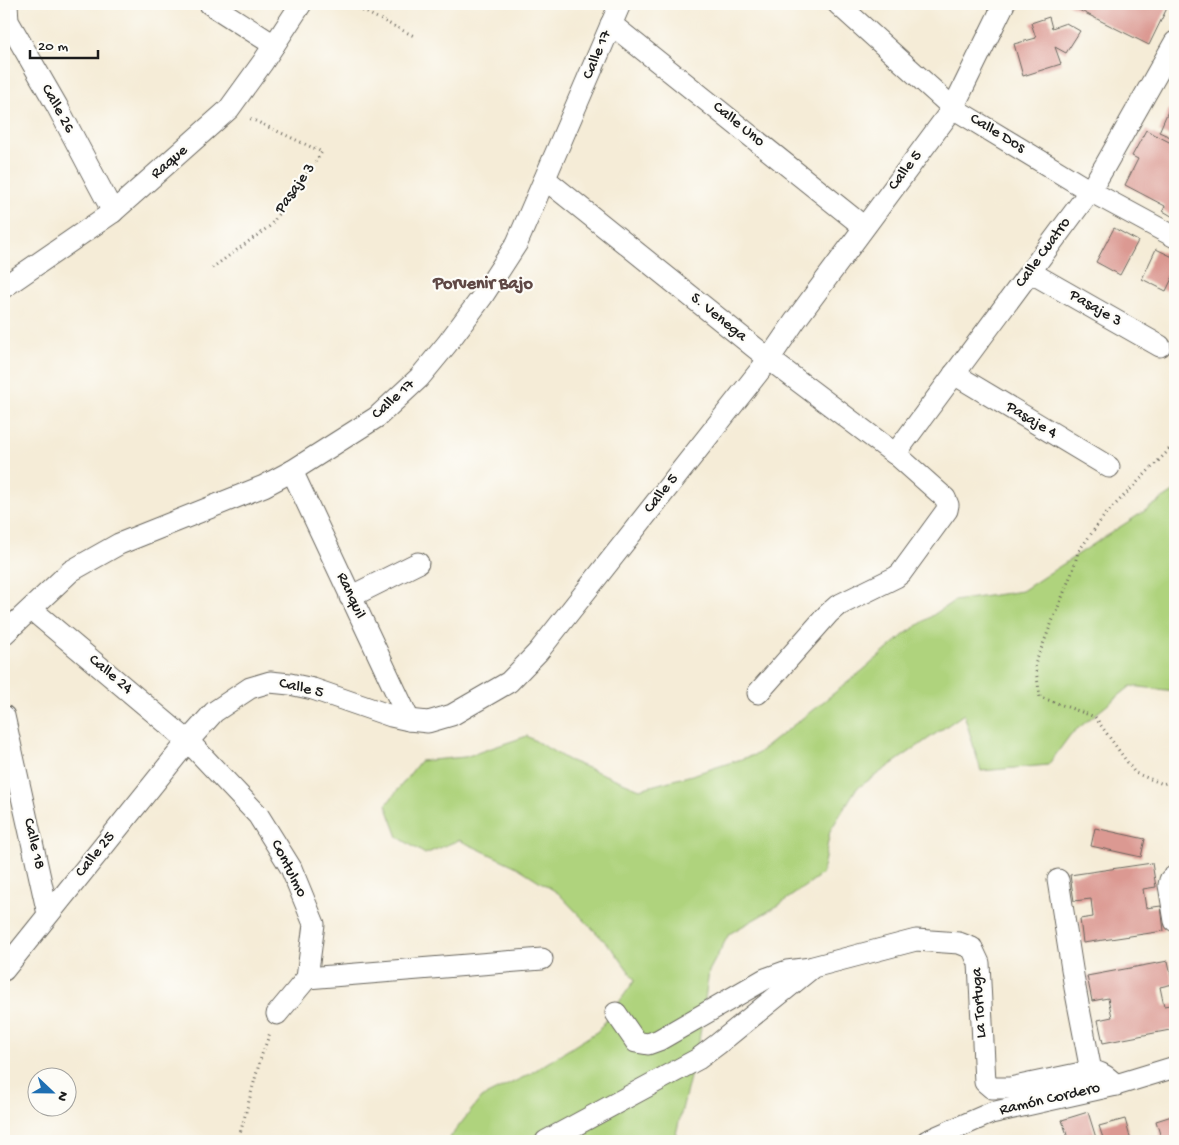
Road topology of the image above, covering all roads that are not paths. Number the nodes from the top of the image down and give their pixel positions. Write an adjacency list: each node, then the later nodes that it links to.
1 (210, 4): 9 (street)
2 (301, 4): 9 (street, Raque)
3 (620, 4): 7 (street, Calle 17)
4 (838, 4): 10 (street, Calle Dos)
5 (1004, 4): 10 (street, Calle 5)
6 (6, 17): 13 (street, Calle 26)
7 (611, 24): 11 (street, Calle 17); 14 (street, Calle Uno)
8 (1175, 42): 12 (street, Calle Cuatro)
9 (274, 45): 13 (street, Raque)
10 (953, 108): 12 (street, Calle Dos); 14 (street, Calle 5)
11 (544, 179): 19 (street, S. Venega); 23 (street, Calle 17)
12 (1090, 191): 15 (street, Calle Dos); 16 (street, Calle Cuatro)
13 (113, 212): 17 (street, Raque)
14 (864, 227): 19 (street, Calle 5)
15 (1175, 237)
16 (1030, 272): 18 (street, Pasaje 3); 20 (street, Calle Cuatro)
17 (4, 287)
18 (1160, 346)
19 (769, 359): 21 (street, S. Venega); 30 (street, Calle 5)
20 (954, 374): 21 (street, Calle Cuatro); 22 (street, Pasaje 4)
21 (892, 451): 28 (street, S. Venega)
22 (1109, 467)
23 (292, 470): 25 (street, Ranquil); 26 (street, Calle 17)
24 (418, 563): 25 (street)
25 (350, 597): 30 (street, Ranquil)
26 (31, 609): 27 (street, Calle 17); 31 (street, Calle 24)
27 (4, 634)
28 (758, 693)
29 (4, 716): 34 (street, Calle 18)
30 (408, 720): 31 (street, Calle 5)
31 (188, 741): 34 (street, Calle 25); 39 (street, Contulmo)
32 (1175, 876): 35 (street)
33 (1058, 880): 43 (street)
34 (48, 914): 38 (street, Calle 25)
35 (1175, 921)
36 (542, 960): 39 (street)
37 (813, 968): 40 (street, La Tortuga); 43 (street, La Tortuga); 45 (street, La Tortuga)
38 (4, 970)
39 (307, 978): 41 (street)
40 (616, 1013)
41 (277, 1014)
42 (1175, 1067): 44 (street, Ramón Cordero)
43 (1090, 1071): 44 (street)
44 (1116, 1085): 46 (street, Ramón Cordero)
45 (546, 1141)
46 (927, 1141)

